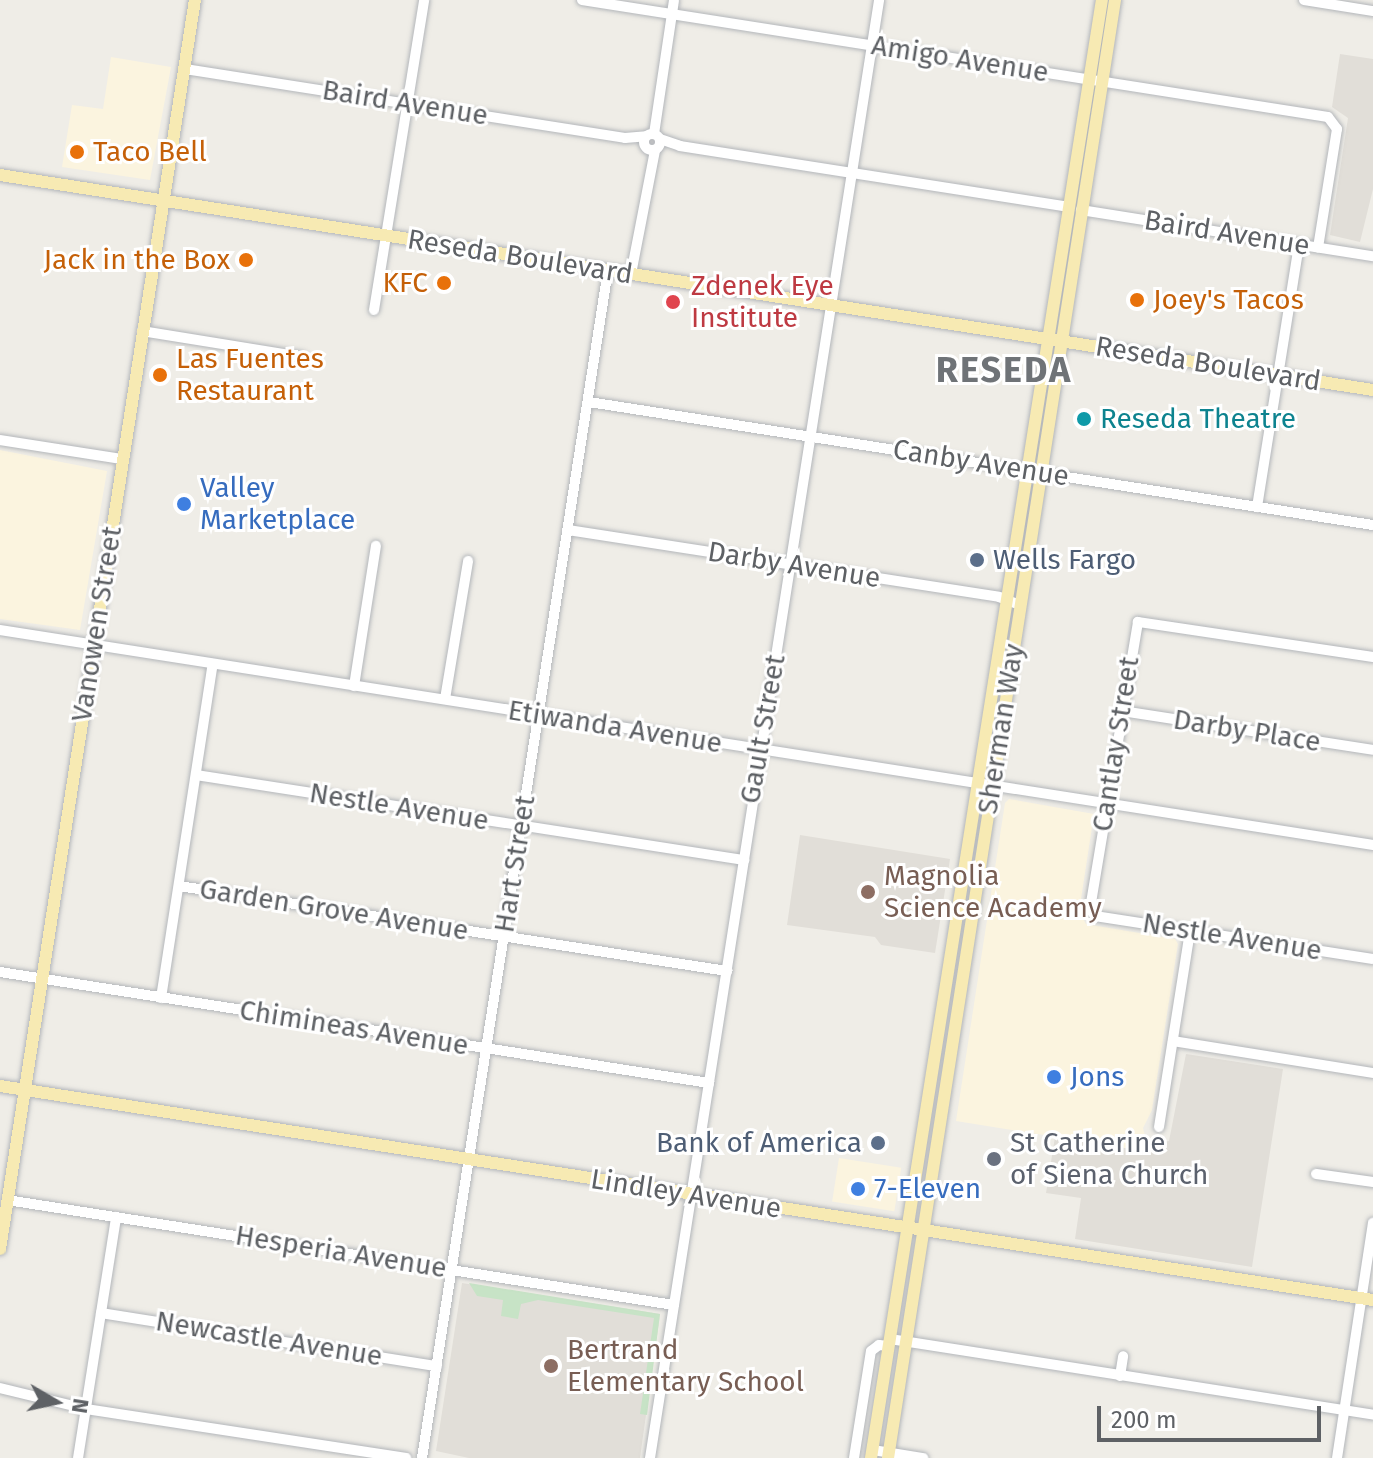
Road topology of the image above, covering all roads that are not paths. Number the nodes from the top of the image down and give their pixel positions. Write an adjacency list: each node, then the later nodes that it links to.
1 (195, 0): 12 (main road, Vanowen Street)
2 (424, 0): 14 (street)
3 (582, 0): 10 (street, Amigo Avenue)
4 (674, 0): 10 (street)
5 (879, 0): 11 (street, Gault Street)
6 (1102, 0): 13 (main road, Sherman Way)
7 (1115, 0): 13 (main road, Sherman Way)
8 (1304, 0): 9 (street)
9 (1373, 11)
10 (672, 14): 11 (street, Amigo Avenue); 15 (street)
11 (872, 46): 13 (street, Amigo Avenue); 16 (street, Gault Street)
12 (185, 69): 14 (street, Baird Avenue); 18 (main road, Vanowen Street)
13 (1096, 80): 19 (main road, Sherman Way); 22 (street, Amigo Avenue)
14 (407, 103): 15 (street, Baird Avenue); 20 (street)
15 (652, 143): 16 (street, Baird Avenue); 25 (street)
16 (852, 173): 19 (street, Baird Avenue); 26 (street, Gault Street)
17 (0, 175): 18 (main road, Reseda Boulevard)
18 (163, 200): 20 (main road, Reseda Boulevard); 28 (main road, Vanowen Street)
19 (1075, 208): 21 (street, Baird Avenue); 29 (main road, Sherman Way)
20 (386, 236): 24 (main road, Reseda Boulevard); 27 (street)
21 (1299, 244): 22 (street, Baird Avenue); 31 (street)
22 (1318, 247): 23 (street, Baird Avenue)
23 (1373, 256)
24 (608, 270): 25 (main road, Reseda Boulevard); 33 (street, Hart Street)
25 (631, 274): 26 (main road, Reseda Boulevard)
26 (831, 305): 29 (main road, Reseda Boulevard); 34 (street, Gault Street)
27 (374, 310)
28 (142, 331): 30 (street); 36 (main road, Vanowen Street)
29 (1055, 340): 31 (main road, Reseda Boulevard); 37 (main road, Sherman Way)
30 (303, 357)
31 (1279, 375): 32 (main road, Reseda Boulevard); 38 (street)
32 (1373, 390)
33 (589, 402): 34 (street, Canby Avenue); 40 (street, Hart Street)
34 (811, 437): 37 (street, Canby Avenue); 43 (street, Gault Street)
35 (0, 440): 36 (street)
36 (122, 459): 46 (main road, Vanowen Street)
37 (1035, 471): 38 (street, Canby Avenue); 44 (main road, Sherman Way)
38 (1257, 507): 39 (street, Canby Avenue)
39 (1373, 525)
40 (568, 530): 43 (street, Darby Avenue); 52 (street, Hart Street)
41 (376, 546): 49 (street)
42 (468, 561): 50 (street)
43 (791, 565): 44 (street, Darby Avenue); 53 (street, Gault Street)
44 (1014, 602): 56 (main road, Sherman Way)
45 (0, 630): 46 (street, Etiwanda Avenue)
46 (94, 645): 48 (street, Etiwanda Avenue); 68 (main road, Vanowen Street)
47 (1373, 657): 51 (street, Cantlay Street)
48 (213, 664): 49 (street, Etiwanda Avenue); 55 (street)
49 (354, 686): 50 (street, Etiwanda Avenue)
50 (445, 699): 52 (street, Etiwanda Avenue)
51 (1122, 711): 54 (street, Darby Place); 57 (street, Cantlay Street)
52 (539, 715): 53 (street, Etiwanda Avenue); 58 (street, Hart Street)
53 (760, 749): 56 (street, Etiwanda Avenue); 60 (street, Gault Street)
54 (1373, 750)
55 (196, 775): 58 (street, Nestle Avenue); 61 (street)
56 (985, 785): 57 (street, Etiwanda Avenue); 84 (main road, Sherman Way); 85 (main road, Sherman Way)
57 (1108, 804): 59 (street, Etiwanda Avenue); 62 (street, Cantlay Street)
58 (521, 826): 60 (street, Nestle Avenue); 64 (street, Hart Street)
59 (1373, 845)
60 (744, 860): 66 (street, Gault Street)
61 (179, 886): 64 (street, Garden Grove Avenue); 69 (street)
62 (1091, 913): 63 (street, Nestle Avenue)
63 (1190, 931): 65 (street, Nestle Avenue); 70 (street)
64 (504, 936): 66 (street, Garden Grove Avenue); 71 (street, Hart Street)
65 (1373, 959)
66 (727, 971): 73 (street, Gault Street)
67 (0, 972): 68 (street, Chimineas Avenue)
68 (42, 978): 69 (street, Chimineas Avenue); 75 (main road, Vanowen Street)
69 (161, 998): 71 (street, Chimineas Avenue)
70 (1173, 1041): 72 (street); 76 (street)
71 (487, 1048): 73 (street, Chimineas Avenue); 77 (street, Hart Street)
72 (1373, 1073)
73 (709, 1083): 80 (street, Gault Street)
74 (0, 1086): 75 (main road, Lindley Avenue)
75 (25, 1090): 77 (main road, Lindley Avenue); 81 (main road, Vanowen Street)
76 (1159, 1127)
77 (469, 1159): 80 (main road, Lindley Avenue); 87 (street, Hart Street)
78 (1316, 1174): 79 (street)
79 (1373, 1182)
80 (691, 1194): 84 (main road, Lindley Avenue); 89 (street, Gault Street)
81 (7, 1200): 82 (street, Hesperia Avenue); 86 (main road, Vanowen Street)
82 (116, 1217): 87 (street, Hesperia Avenue); 90 (street)
83 (1373, 1223): 88 (street)
84 (908, 1228): 85 (main road, Lindley Avenue); 92 (main road, Sherman Way)
85 (923, 1231): 88 (main road, Lindley Avenue); 91 (main road, Sherman Way)
86 (0, 1249)
87 (452, 1269): 89 (street, Hesperia Avenue); 94 (street, Hart Street)
88 (1367, 1300): 98 (street)
89 (674, 1305): 105 (street, Gault Street)
90 (101, 1313): 94 (street, Newcastle Avenue); 97 (street)
91 (905, 1341): 92 (street); 95 (street); 101 (main road, Sherman Way)
92 (890, 1343): 100 (main road, Sherman Way); 106 (street)
93 (1123, 1356): 95 (street)
94 (437, 1366): 104 (street, Hart Street)
95 (1120, 1376): 98 (street)
96 (0, 1388): 97 (street)
97 (86, 1409): 102 (street); 103 (street)
98 (1344, 1410): 99 (street); 108 (street)
99 (1373, 1415)
100 (872, 1454): 101 (street)
101 (888, 1455): 107 (street)
102 (78, 1458)
103 (406, 1458)
104 (422, 1458)
105 (650, 1458)
106 (854, 1458)
107 (923, 1458)
108 (1337, 1458)

